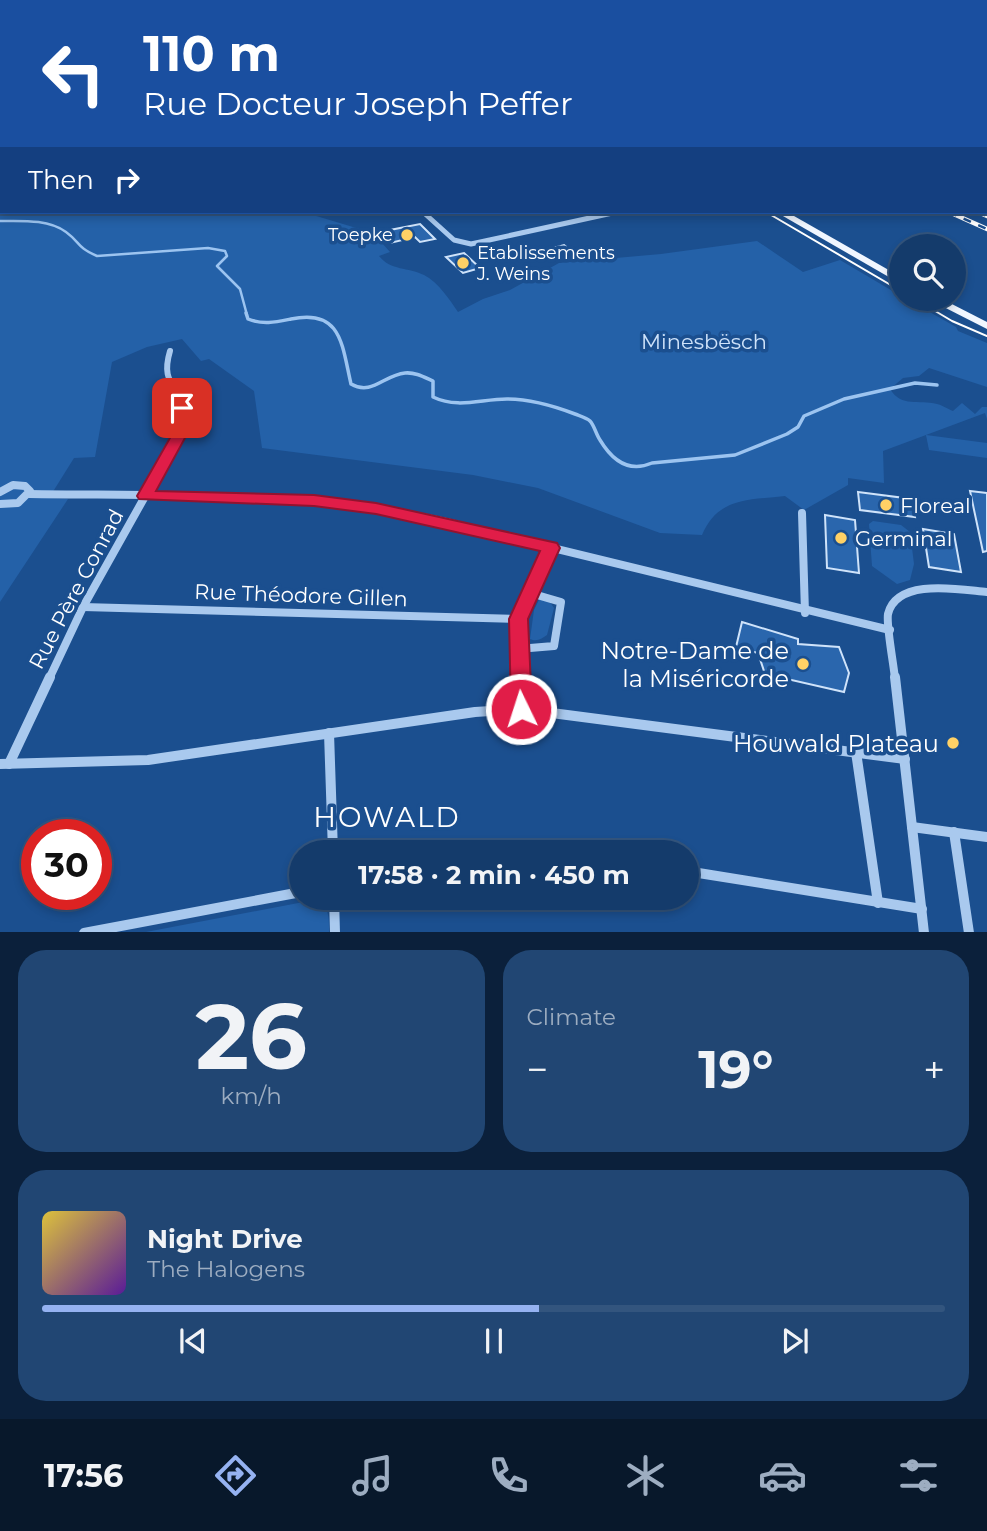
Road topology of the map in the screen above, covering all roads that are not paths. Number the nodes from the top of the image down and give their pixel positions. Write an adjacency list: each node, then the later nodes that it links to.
1 (425, 214): 2 (street)
2 (608, 214)
3 (784, 214): 6 (main road)
4 (796, 214): 5 (main road)
5 (889, 267)
6 (889, 274)
7 (966, 309): 9 (main road)
8 (957, 311): 10 (main road)
9 (987, 320)
10 (987, 326)
11 (170, 351): 14 (street, Rue Père Conrad)
12 (0, 492): 13 (street)
13 (29, 494): 14 (street); 15 (street)
14 (145, 496): 17 (street); 20 (street, Rue Père Conrad)
15 (0, 504)
16 (802, 513): 21 (street)
17 (551, 548): 19 (street); 21 (street)
18 (987, 592): 23 (street)
19 (530, 593): 22 (street); 24 (street)
20 (83, 607): 22 (street, Rue Théodore Gillen); 29 (street, Rue Père Conrad)
21 (805, 613): 23 (street)
22 (519, 619): 24 (street)
23 (890, 630): 28 (street)
24 (518, 649): 25 (street)
25 (521, 709): 26 (street); 27 (street)
26 (329, 733): 29 (street); 33 (street)
27 (856, 752): 28 (street); 36 (street)
28 (905, 759): 30 (street)
29 (4, 764)
30 (912, 827): 31 (street); 37 (street)
31 (954, 832): 32 (street); 42 (street)
32 (987, 837)
33 (333, 840)
34 (699, 873): 36 (street)
35 (289, 894): 39 (street)
36 (878, 903): 37 (street)
37 (922, 909): 41 (street)
38 (334, 910): 40 (street)
39 (88, 932)
40 (335, 932)
41 (924, 932)
42 (969, 932)

